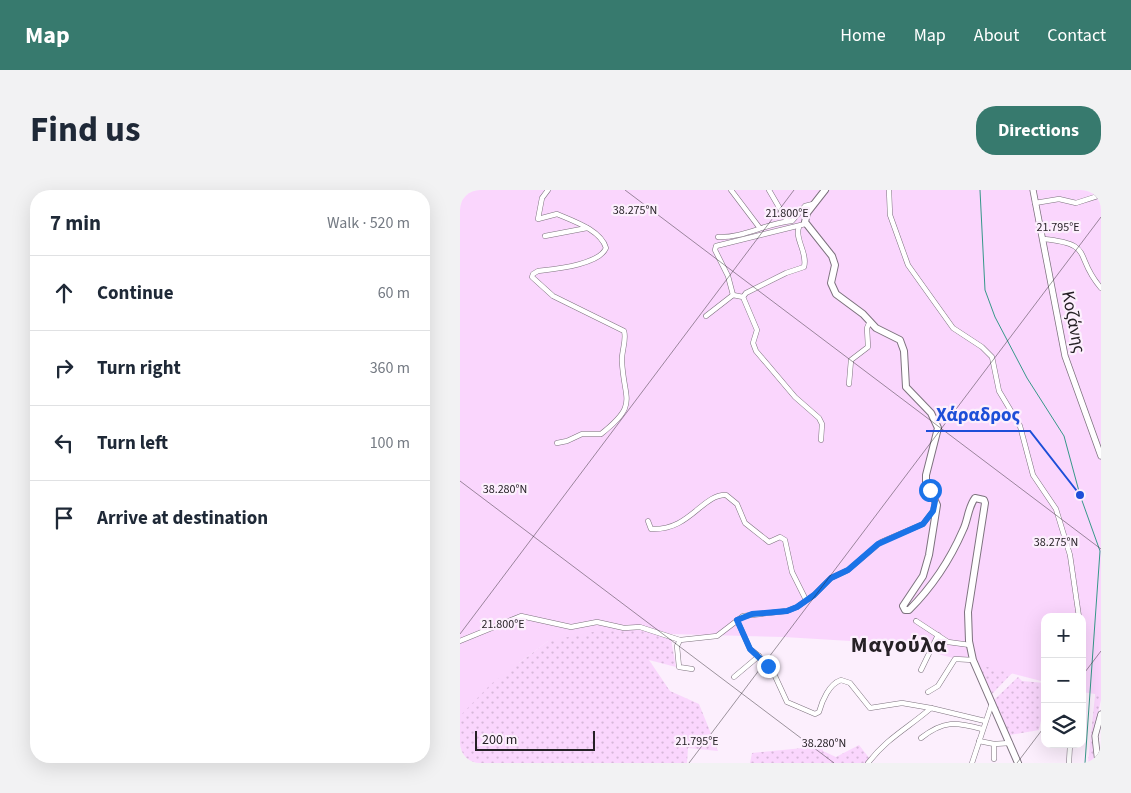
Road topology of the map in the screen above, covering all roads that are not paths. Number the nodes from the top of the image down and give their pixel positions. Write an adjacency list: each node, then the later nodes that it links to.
1 (548, 190): 13 (street)
2 (732, 190): 12 (street)
3 (769, 190): 10 (street)
4 (825, 190): 9 (main road)
5 (889, 190): 29 (street)
6 (1033, 190): 8 (street, Κοζάνης)
7 (1101, 195): 8 (street)
8 (1035, 203): 16 (street, Κοζάνης)
9 (813, 204): 10 (street); 11 (main road)
10 (787, 221): 12 (street)
11 (802, 225): 18 (street); 19 (street); 21 (main road)
12 (759, 227): 15 (street)
13 (587, 228): 14 (street); 24 (street)
14 (545, 236)
15 (718, 237)
16 (1043, 239): 17 (street); 25 (street, Κοζάνης)
17 (1101, 288)
18 (733, 295): 19 (street); 20 (street)
19 (743, 297): 23 (street)
20 (706, 316)
21 (870, 321): 22 (street); 26 (main road)
22 (849, 384)
23 (821, 440)
24 (557, 442)
25 (1101, 456)
26 (935, 501): 28 (street); 35 (main road)
27 (648, 521): 28 (street)
28 (806, 600): 30 (street)
29 (1078, 613)
30 (737, 620): 34 (street); 36 (street)
31 (916, 621): 32 (street)
32 (938, 635): 35 (street); 39 (street)
33 (461, 640): 34 (street)
34 (680, 640): 38 (street)
35 (970, 646): 37 (main road)
36 (759, 656): 40 (street); 43 (street)
37 (973, 660): 41 (street); 42 (main road)
38 (692, 669)
39 (921, 670)
40 (734, 677)
41 (928, 692)
42 (992, 702): 45 (street); 49 (main road)
43 (931, 708): 45 (street); 53 (street)
44 (1101, 714): 57 (street)
45 (985, 721): 46 (street)
46 (982, 729): 47 (street); 48 (street)
47 (921, 738)
48 (979, 740): 50 (street); 54 (street)
49 (1010, 743): 50 (street); 55 (main road)
50 (994, 744): 52 (street)
51 (1070, 748): 56 (street)
52 (994, 759)
53 (868, 763)
54 (972, 763)
55 (1018, 763)
56 (1069, 763)
57 (1098, 763)

